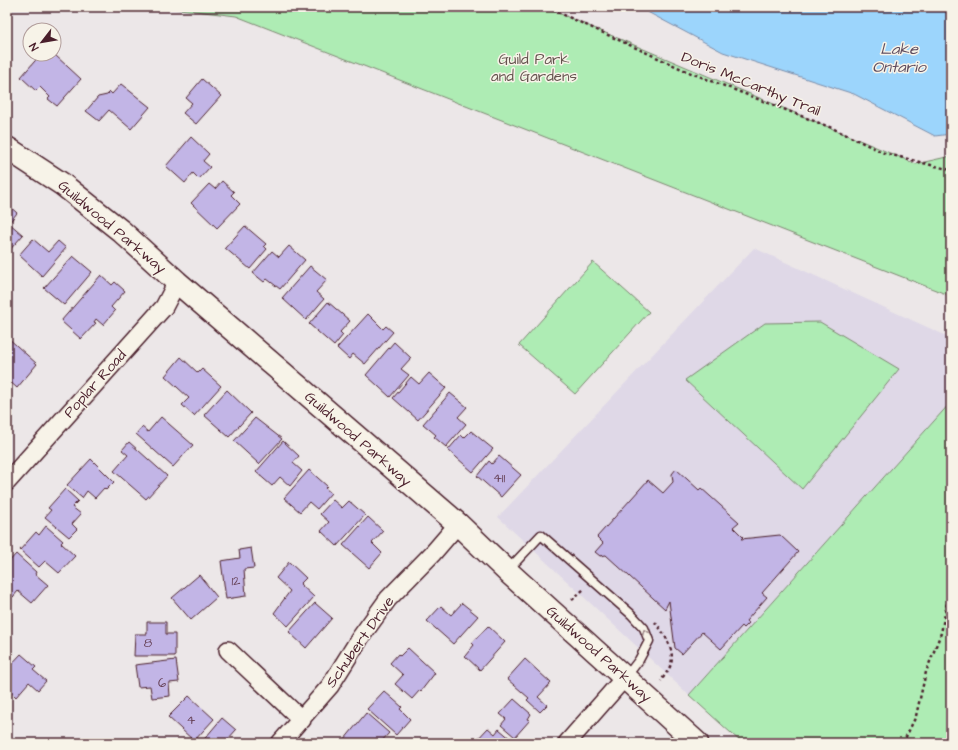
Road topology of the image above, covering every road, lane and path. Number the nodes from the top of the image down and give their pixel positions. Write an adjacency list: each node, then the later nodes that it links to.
1 (547, 7): 3 (path, Doris McCarthy Trail)
2 (7, 148): 4 (street, Guildwood Parkway)
3 (951, 170)
4 (177, 282): 5 (street, Poplar Road); 6 (street, Guildwood Parkway)
5 (7, 482)
6 (458, 524): 7 (street, Guildwood Parkway); 13 (street, Schubert Drive)
7 (507, 571): 8 (lane); 12 (street, Guildwood Parkway)
8 (592, 580): 10 (path); 12 (lane, one-way to 8)
9 (951, 584): 17 (path)
10 (572, 600)
11 (228, 650): 13 (street)
12 (625, 677): 15 (street); 16 (street, Guildwood Parkway)
13 (302, 720): 14 (street, Schubert Drive)
14 (280, 743)
15 (567, 743)
16 (697, 743)
17 (903, 743)

